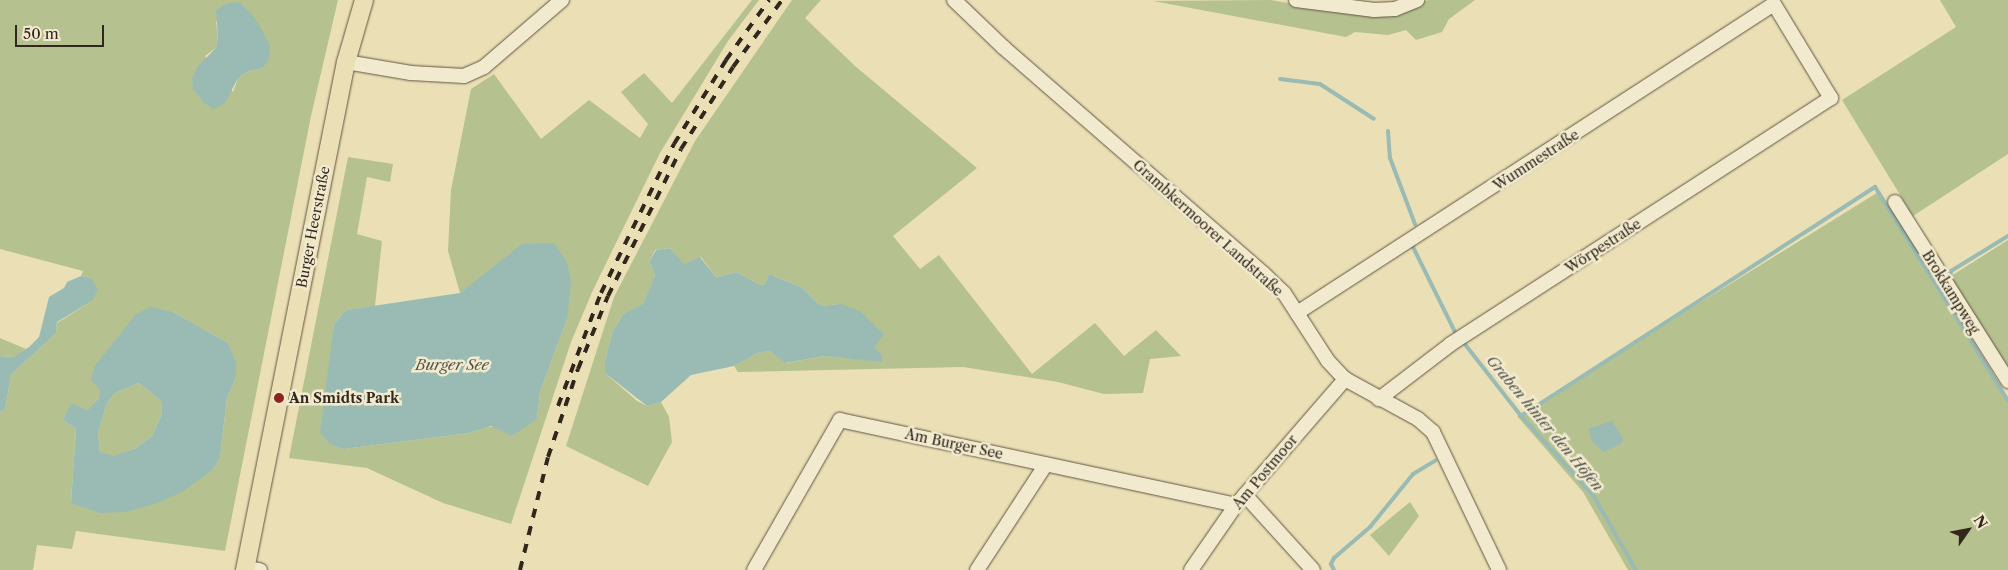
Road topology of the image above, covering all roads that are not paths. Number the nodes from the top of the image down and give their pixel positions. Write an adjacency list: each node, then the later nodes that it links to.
1 (364, 0): 7 (main road, Burger Heerstraße)
2 (562, 0): 7 (street)
3 (954, 0): 9 (street, Grambkermoorer Landstraße)
4 (1296, 0): 5 (street)
5 (1417, 0)
6 (1774, 4): 9 (street, Wummestraße); 12 (street, Wörpestraße)
7 (346, 62): 15 (main road, Burger Heerstraße)
8 (1895, 202): 11 (street, Brokkampweg)
9 (1297, 313): 10 (street, Grambkermoorer Landstraße)
10 (1345, 379): 12 (street, Grambkermoorer Landstraße); 14 (street, Am Postmoor)
11 (2008, 381)
12 (1379, 399): 20 (street, Grambkermoorer Landstraße)
13 (1046, 464): 14 (street, Am Burger See); 16 (street, Am Burger See); 17 (street)
14 (1241, 500): 18 (street, Am Postmoor); 19 (street)
15 (250, 569)
16 (754, 570)
17 (977, 570)
18 (1191, 570)
19 (1313, 570)
20 (1499, 570)

